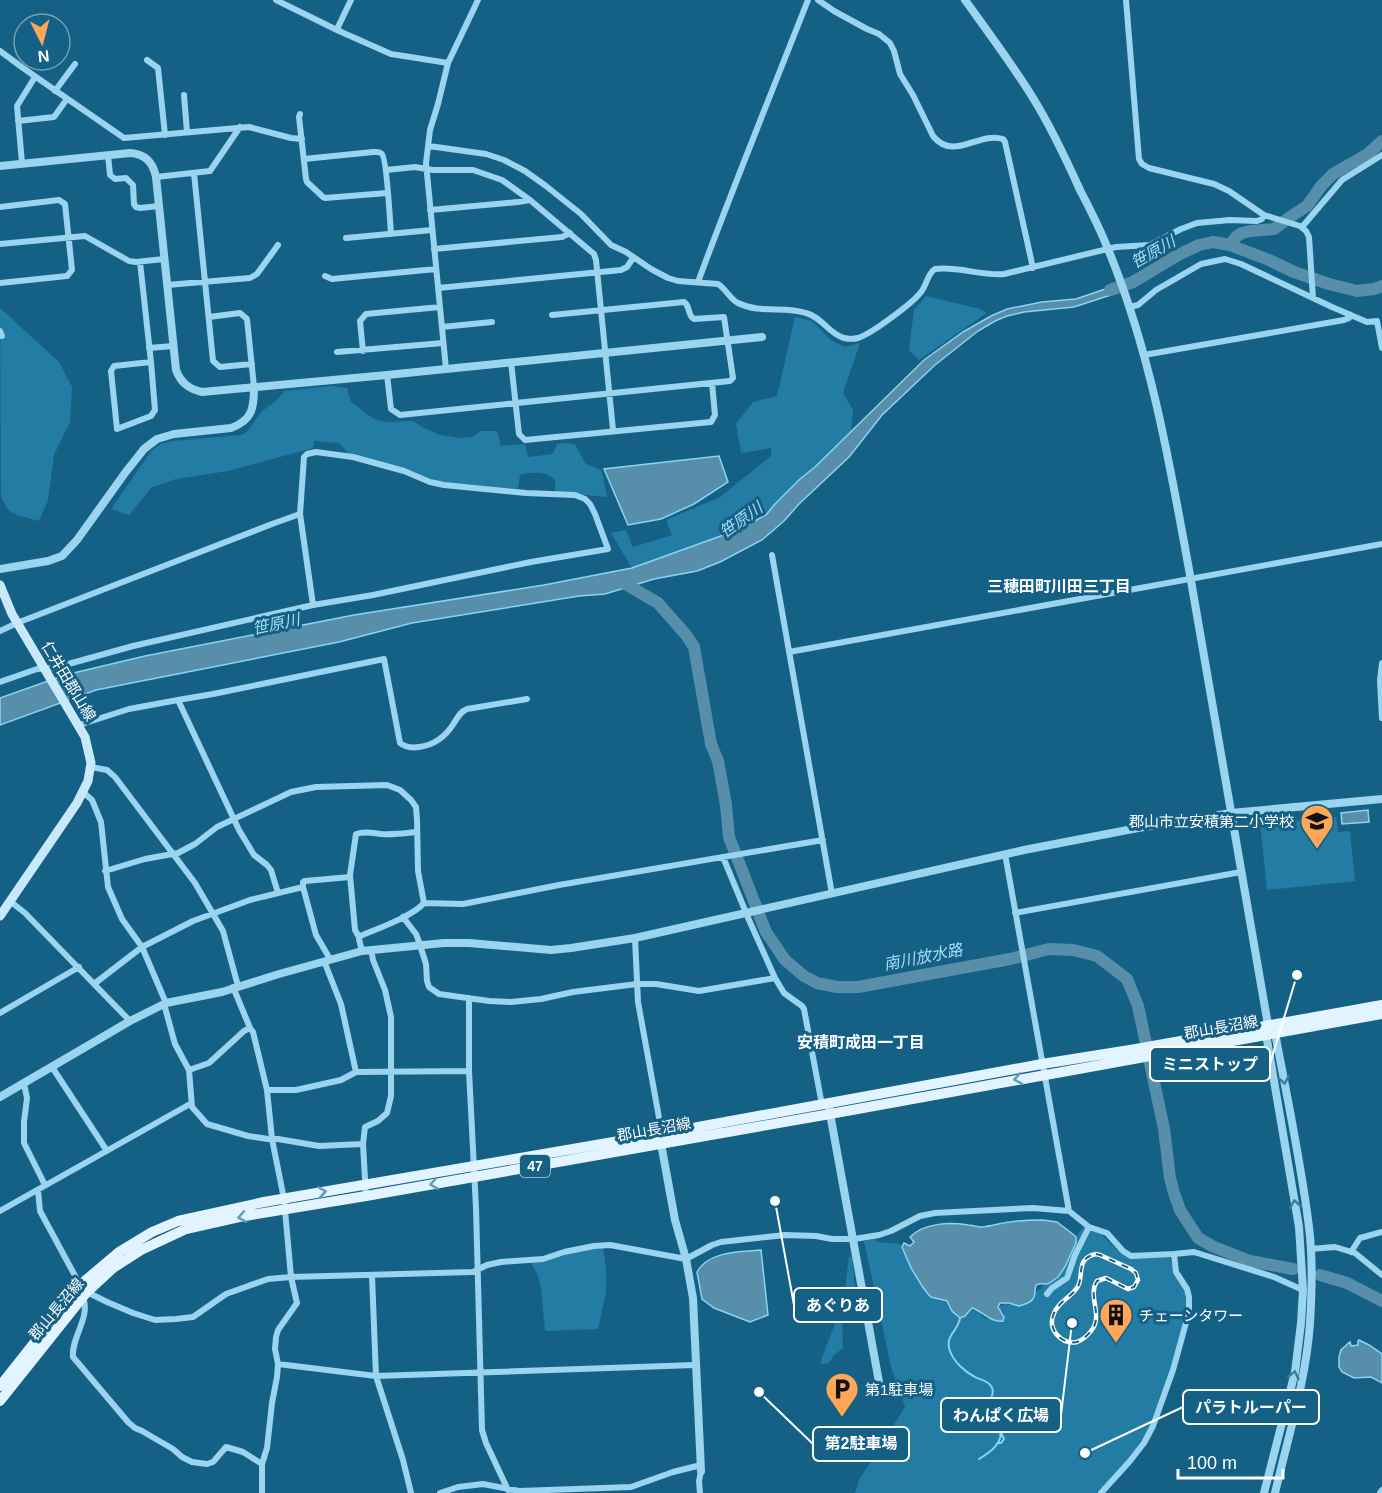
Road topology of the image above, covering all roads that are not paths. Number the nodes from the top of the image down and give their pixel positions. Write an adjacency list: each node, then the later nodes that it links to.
1 (276, 0): 8 (street)
2 (351, 0): 8 (street)
3 (478, 0): 11 (street)
4 (808, 0): 57 (street)
5 (818, 0): 52 (street)
6 (964, 0): 47 (street)
7 (1126, 0): 38 (street)
8 (339, 31): 11 (street)
9 (0, 51): 13 (street)
10 (147, 60): 21 (street)
11 (448, 63): 23 (street)
12 (75, 64): 14 (street)
13 (35, 77): 14 (street); 18 (street)
14 (55, 91): 16 (street)
15 (184, 95): 20 (street)
16 (67, 99): 18 (street); 21 (street)
17 (300, 114): 22 (street)
18 (18, 121): 27 (street)
19 (240, 127): 20 (street); 22 (street); 31 (street)
20 (187, 132): 21 (street)
21 (165, 135)
22 (302, 139): 26 (street)
23 (429, 146): 29 (street); 49 (street)
24 (108, 155): 27 (street); 32 (street); 35 (street)
25 (1382, 155): 39 (street)
26 (304, 159): 30 (street); 33 (street)
27 (22, 163): 28 (street)
28 (0, 166)
29 (427, 169): 30 (street); 34 (street); 37 (street)
30 (386, 170): 33 (street)
31 (194, 173): 32 (street); 56 (street)
32 (156, 177): 35 (street)
33 (387, 192): 42 (street)
34 (530, 200): 37 (street); 41 (street)
35 (159, 206): 50 (street)
36 (0, 207): 43 (street)
37 (430, 210): 40 (street)
38 (1267, 216): 39 (street); 47 (street)
39 (1301, 226): 61 (street)
40 (432, 230): 42 (street); 48 (street)
41 (570, 233): 48 (street); 54 (street)
42 (391, 234): 44 (street)
43 (68, 237): 45 (street); 51 (street); 58 (street)
44 (346, 238)
45 (0, 244)
46 (278, 245): 56 (street)
47 (1108, 248): 52 (street); 63 (street)
48 (434, 249): 53 (street)
49 (633, 258): 54 (street); 57 (street)
50 (164, 259): 51 (street); 59 (street)
51 (140, 262): 75 (street)
52 (1033, 267): 57 (street)
53 (436, 269): 55 (street); 60 (street)
54 (597, 272): 60 (street); 64 (street)
55 (325, 276)
56 (205, 281): 59 (street); 67 (street)
57 (698, 282)
58 (0, 283)
59 (167, 285): 74 (street)
60 (438, 288): 62 (street)
61 (1314, 298): 63 (street); 66 (street)
62 (440, 307): 70 (street); 77 (street)
63 (1129, 307): 80 (street)
64 (601, 310): 65 (street); 72 (street); 79 (street)
65 (552, 315)
66 (1351, 315): 68 (street); 80 (street)
67 (209, 317): 83 (street); 83 (street)
68 (1379, 320): 76 (street)
69 (492, 322): 70 (street)
70 (442, 327): 73 (street)
71 (762, 337): 72 (street)
72 (728, 340): 79 (street); 86 (street)
73 (443, 343): 77 (street); 84 (street)
74 (173, 346): 75 (street); 87 (street)
75 (149, 348): 81 (street)
76 (1382, 348)
77 (363, 351): 78 (street)
78 (337, 352)
79 (605, 352): 82 (street); 88 (street)
80 (1144, 355): 95 (street)
81 (150, 362): 81 (street)
82 (511, 362): 84 (street); 89 (street)
83 (252, 364): 87 (street)
84 (446, 369): 85 (street)
85 (387, 375): 87 (street); 89 (street)
86 (712, 383): 88 (street); 90 (street)
87 (254, 387): 94 (street)
88 (609, 393): 89 (street); 90 (street)
89 (515, 402): 90 (street)
90 (613, 430)
91 (300, 514): 97 (street); 97 (street); 98 (street)
92 (1382, 544): 95 (street)
93 (772, 555): 100 (street)
94 (0, 569)
95 (1191, 579): 100 (street); 111 (street)
96 (0, 585): 98 (main road, 仁井田郡山線)
97 (313, 605): 102 (street)
98 (17, 623): 99 (street); 102 (main road, 仁井田郡山線)
99 (0, 632)
100 (789, 652): 114 (street)
101 (1382, 663): 106 (street)
102 (45, 670): 103 (street); 107 (main road, 仁井田郡山線)
103 (0, 682)
104 (527, 699): 105 (street)
105 (178, 700): 107 (street); 112 (street)
106 (1382, 718)
107 (77, 722): 108 (main road, 仁井田郡山線)
108 (91, 767): 109 (main road, 仁井田郡山線); 115 (street)
109 (83, 792): 118 (street); 124 (main road, 仁井田郡山線)
110 (1382, 799): 111 (street)
111 (1230, 813): 116 (street); 119 (street)
112 (235, 818): 113 (street); 115 (street); 122 (street)
113 (417, 832): 120 (street); 125 (street)
114 (823, 840): 117 (street); 123 (street)
115 (174, 854): 118 (street); 129 (street)
116 (1005, 854): 123 (street); 127 (street)
117 (723, 857): 125 (street); 126 (street)
118 (105, 870): 134 (street)
119 (1241, 872): 127 (street); 149 (street)
120 (350, 877): 121 (street); 131 (street)
121 (303, 887): 122 (street); 136 (street)
122 (278, 893): 129 (street)
123 (832, 894): 126 (street)
124 (10, 902): 128 (main road, 仁井田郡山線); 137 (street)
125 (424, 903): 130 (street)
126 (748, 913): 132 (street); 138 (street)
127 (1016, 913): 151 (street)
128 (1, 914)
129 (213, 914): 134 (street); 141 (street)
130 (403, 917): 131 (street); 133 (street)
131 (359, 938): 135 (street)
132 (635, 938): 133 (street); 140 (street)
133 (420, 945): 135 (street); 142 (street)
134 (142, 946): 139 (street); 143 (street)
135 (367, 950): 136 (street); 153 (street)
136 (327, 960): 141 (street); 155 (street)
137 (79, 967): 139 (street); 145 (street)
138 (775, 978): 140 (street); 160 (street)
139 (94, 984): 147 (street)
140 (637, 984): 142 (street); 161 (street)
141 (236, 986): 143 (street); 148 (street)
142 (469, 998): 154 (street)
143 (165, 1004): 147 (street); 152 (street)
144 (1382, 1005): 149 (main road, 郡山長沼線 / 47)
145 (0, 1013)
146 (1382, 1014): 149 (main road, 郡山長沼線 / 47)
147 (130, 1021): 150 (street)
148 (250, 1028): 152 (street); 157 (street)
149 (1270, 1031): 151 (main road, 郡山長沼線 / 47); 175 (street, one-way to 175); 183 (street, one-way to 149)
150 (52, 1067): 156 (street); 164 (street)
151 (1043, 1069): 160 (main road, 郡山長沼線 / 47); 171 (street)
152 (189, 1070): 159 (street)
153 (391, 1071): 154 (street); 155 (street); 163 (street)
154 (469, 1071): 165 (street)
155 (356, 1072): 157 (street)
156 (24, 1084): 158 (street); 166 (street)
157 (267, 1090): 162 (street)
158 (0, 1097)
159 (190, 1104): 162 (street); 164 (street)
160 (826, 1108): 161 (main road, 郡山長沼線 / 47); 174 (street)
161 (661, 1137): 165 (main road, 郡山長沼線 / 47); 178 (street)
162 (272, 1139): 163 (street); 169 (street)
163 (363, 1144): 168 (street)
164 (107, 1150): 166 (street)
165 (474, 1172): 168 (main road, 郡山長沼線 / 47); 179 (street)
166 (45, 1185): 167 (street)
167 (38, 1190): 170 (street); 184 (street)
168 (366, 1191): 169 (main road, 郡山長沼線 / 47)
169 (284, 1204): 182 (street); 184 (main road, 郡山長沼線 / 47)
170 (0, 1211)
171 (1069, 1211): 172 (street); 174 (street)
172 (1089, 1227): 177 (street); 185 (street)
173 (1382, 1232): 176 (street)
174 (854, 1239): 178 (street); 190 (street)
175 (1310, 1249): 176 (street); 183 (street)
176 (1351, 1252): 181 (street)
177 (1174, 1254): 183 (street); 201 (street)
178 (686, 1259): 179 (street); 187 (street)
179 (478, 1270): 180 (street); 188 (street)
180 (372, 1275): 182 (street); 189 (street)
181 (1382, 1275)
182 (291, 1277): 184 (street); 186 (street)
183 (1306, 1285): 202 (street, one-way to 183); 203 (street)
184 (83, 1291): 191 (main road, 郡山長沼線 / 47); 192 (main road, 郡山長沼線 / 47); 193 (street)
185 (1047, 1294)
186 (278, 1364): 189 (street); 193 (street)
187 (695, 1365): 188 (street); 194 (street)
188 (480, 1372): 189 (street); 195 (street)
189 (376, 1376): 198 (street)
190 (879, 1382)
191 (0, 1386)
192 (0, 1401)
193 (262, 1464): 197 (street)
194 (701, 1468): 196 (street); 200 (street)
195 (508, 1490): 196 (street); 199 (street)
196 (518, 1492)
197 (262, 1493)
198 (411, 1493)
199 (440, 1493)
200 (700, 1493)
201 (1101, 1493)
202 (1264, 1493)
203 (1275, 1493)

